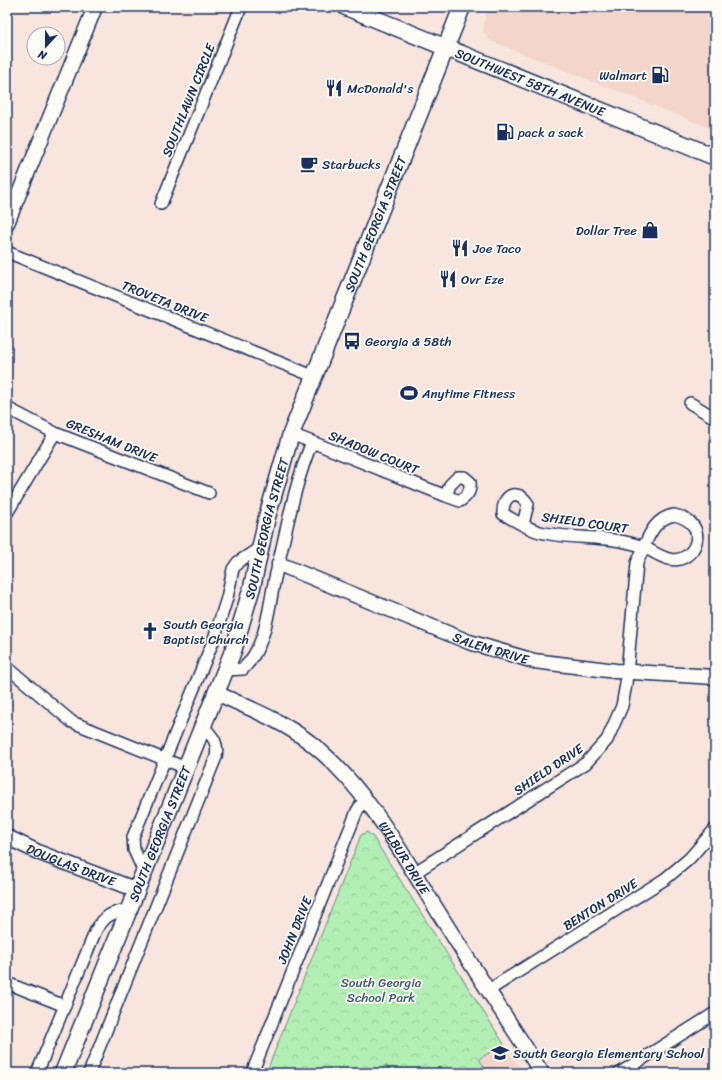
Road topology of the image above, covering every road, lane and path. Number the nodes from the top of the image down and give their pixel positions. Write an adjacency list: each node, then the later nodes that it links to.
1 (95, 7): 8 (street)
2 (240, 7): 7 (street, SOUTHLAWN CIRCLE)
3 (346, 7): 5 (main road, SOUTHWEST 58TH AVENUE)
4 (462, 7): 5 (main road, SOUTH GEORGIA STREET)
5 (446, 49): 6 (main road, SOUTHWEST 58TH AVENUE); 10 (main road, SOUTH GEORGIA STREET)
6 (715, 157)
7 (162, 204)
8 (7, 223)
9 (7, 252): 10 (street, TROVETA DRIVE)
10 (313, 376): 15 (main road, SOUTH GEORGIA STREET)
11 (690, 403): 13 (street)
12 (7, 408): 14 (street, GRESHAM DRIVE)
13 (715, 418)
14 (55, 433): 17 (street, GRESHAM DRIVE); 19 (street)
15 (291, 434): 16 (street, SHADOW COURT); 21 (main road, SOUTH GEORGIA STREET)
16 (312, 442): 18 (street, SHADOW COURT); 23 (street)
17 (208, 494)
18 (446, 496)
19 (7, 513)
20 (523, 524): 22 (street, SHIELD COURT)
21 (261, 547): 25 (main road, SOUTH GEORGIA STREET); 30 (street)
22 (644, 547): 22 (street, SHIELD COURT); 26 (street, SHIELD DRIVE)
23 (279, 564): 25 (street); 26 (street, SALEM DRIVE)
24 (7, 667): 30 (street)
25 (225, 670): 28 (main road, SOUTH GEORGIA STREET)
26 (627, 671): 27 (street, SALEM DRIVE); 36 (street, SHIELD DRIVE)
27 (715, 677)
28 (216, 693): 29 (main road, SOUTH GEORGIA STREET); 32 (street, WILBUR DRIVE)
29 (203, 726): 31 (main road, SOUTH GEORGIA STREET); 45 (street)
30 (166, 760): 31 (street); 35 (street)
31 (186, 768): 35 (main road, SOUTH GEORGIA STREET)
32 (366, 799): 36 (street, WILBUR DRIVE); 46 (street, JOHN DRIVE)
33 (715, 829): 40 (street, BENTON DRIVE)
34 (7, 837): 37 (street, DOUGLAS DRIVE)
35 (144, 872): 37 (main road, SOUTH GEORGIA STREET)
36 (414, 873): 40 (street, WILBUR DRIVE)
37 (137, 890): 38 (main road, SOUTH GEORGIA STREET)
38 (128, 910): 41 (street); 44 (main road, SOUTH GEORGIA STREET)
39 (7, 983): 41 (street)
40 (489, 990): 47 (street, WILBUR DRIVE)
41 (65, 1006): 43 (street)
42 (715, 1012): 48 (street)
43 (37, 1073)
44 (63, 1073)
45 (89, 1073)
46 (252, 1073)
47 (542, 1073)
48 (620, 1073)

